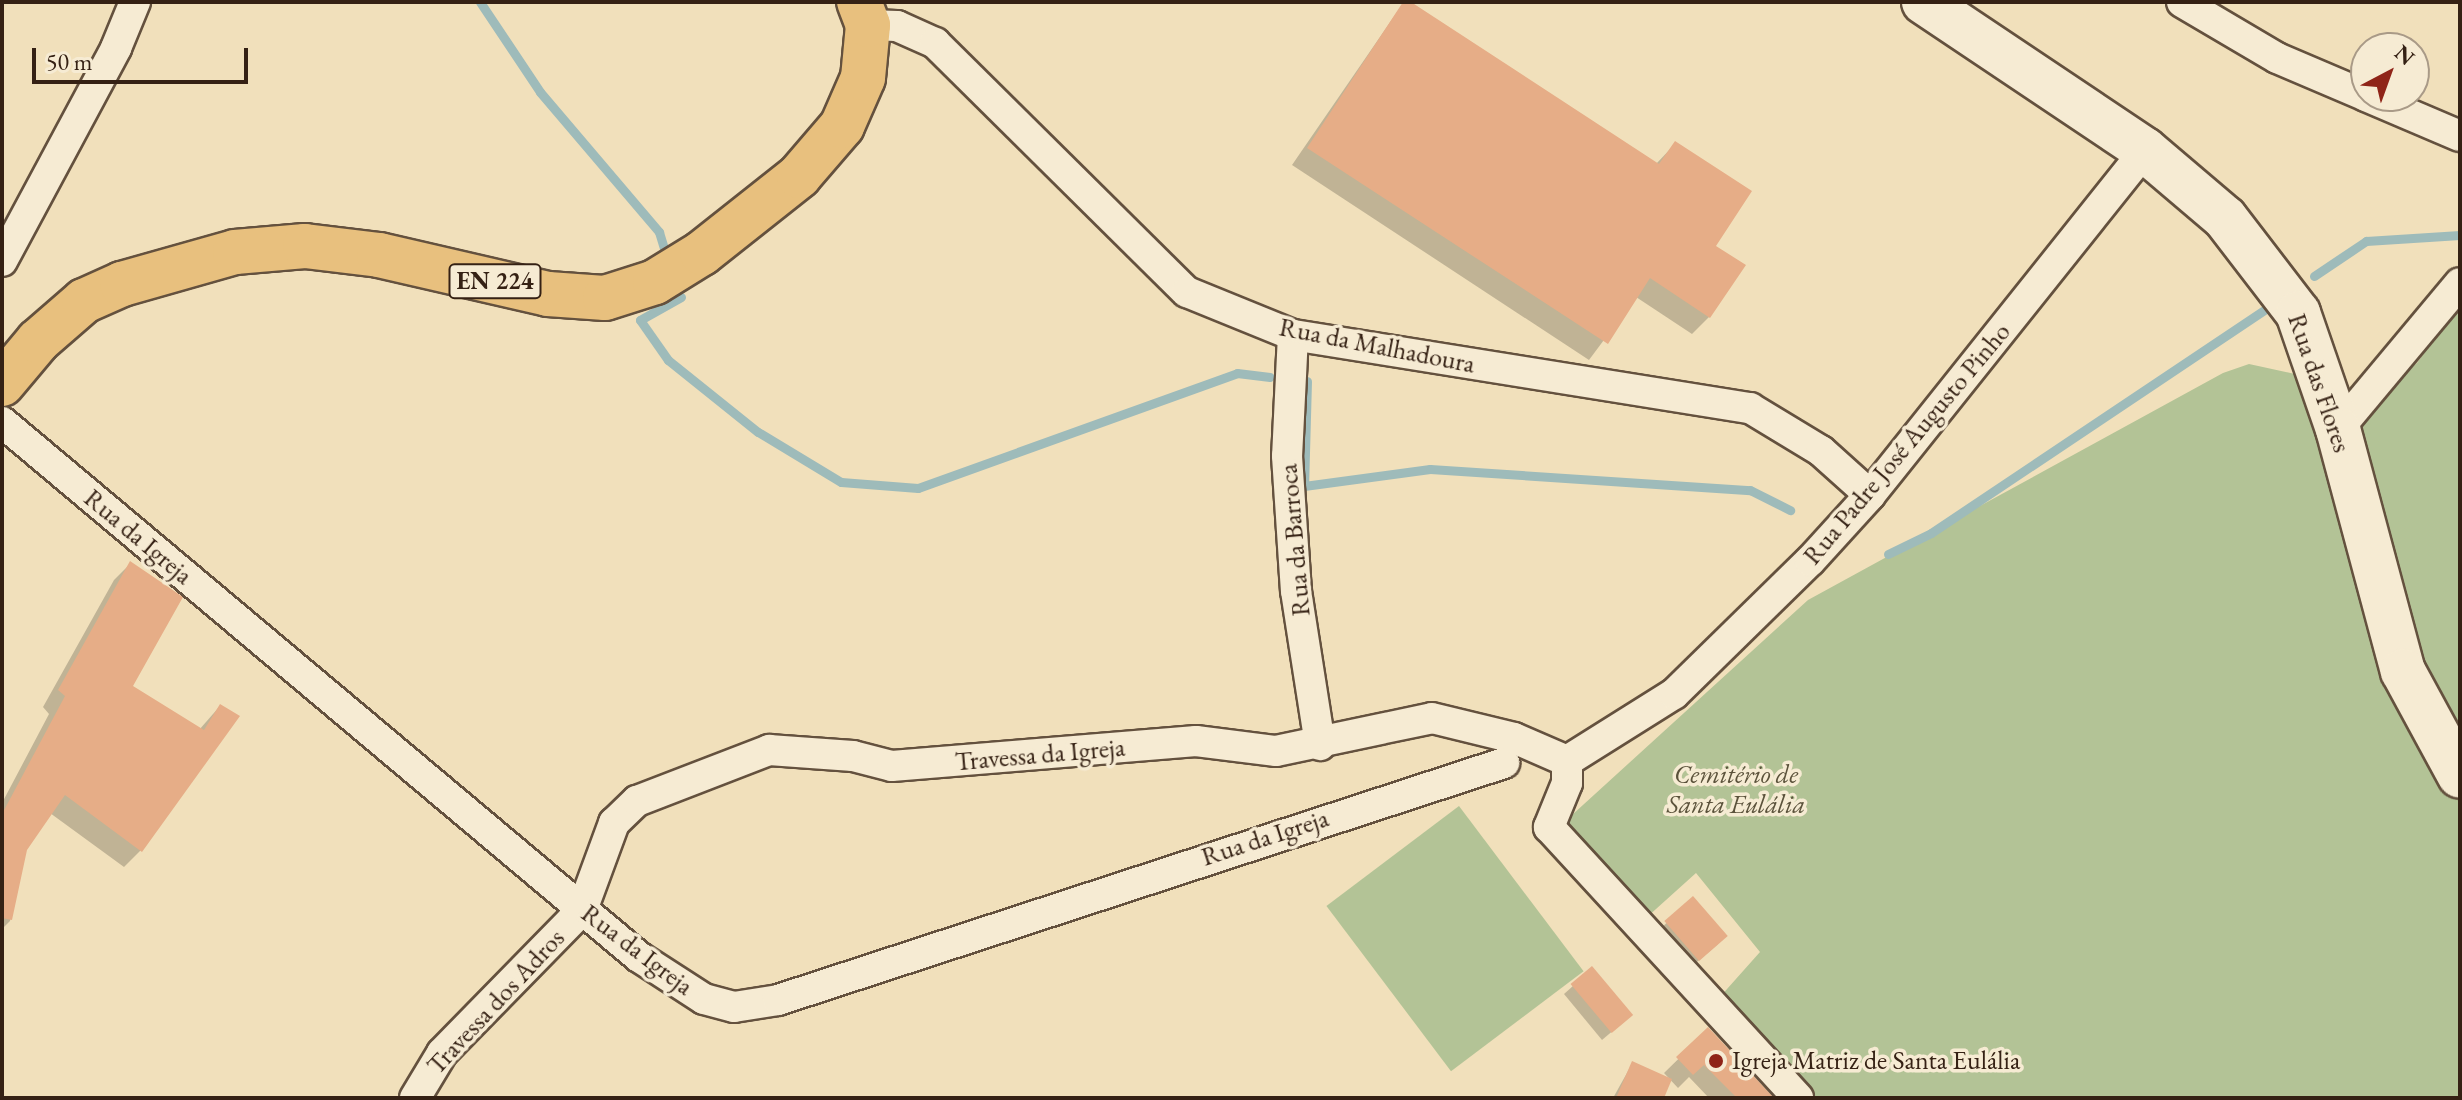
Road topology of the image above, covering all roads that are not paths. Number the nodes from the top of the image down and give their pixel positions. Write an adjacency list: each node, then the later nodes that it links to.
1 (135, 2): 9 (street)
2 (1924, 2): 8 (street, Rua das Flores)
3 (2182, 2): 5 (street)
4 (863, 13): 11 (street, Rua da Malhadoura); 12 (main road, EN 224)
5 (2350, 89)
6 (2404, 112): 7 (street)
7 (2460, 136)
8 (2145, 150): 14 (street, Rua das Flores); 15 (street, Rua Padre José Augusto Pinho)
9 (2, 261)
10 (2460, 283): 14 (street)
11 (1293, 335): 15 (street, Rua da Malhadoura); 16 (street, Rua da Barroca)
12 (2, 384)
13 (2, 422): 20 (street, Rua da Igreja)
14 (2338, 429): 19 (street, Rua das Flores)
15 (1870, 495): 17 (street, Rua Padre José Augusto Pinho)
16 (1320, 745): 17 (street, Travessa da Igreja); 20 (street, Travessa da Igreja)
17 (1567, 761): 22 (street)
18 (1504, 763): 20 (street, Rua da Igreja)
19 (2460, 776)
20 (582, 910): 21 (street, Travessa dos Adros)
21 (415, 1098)
22 (1798, 1098)

